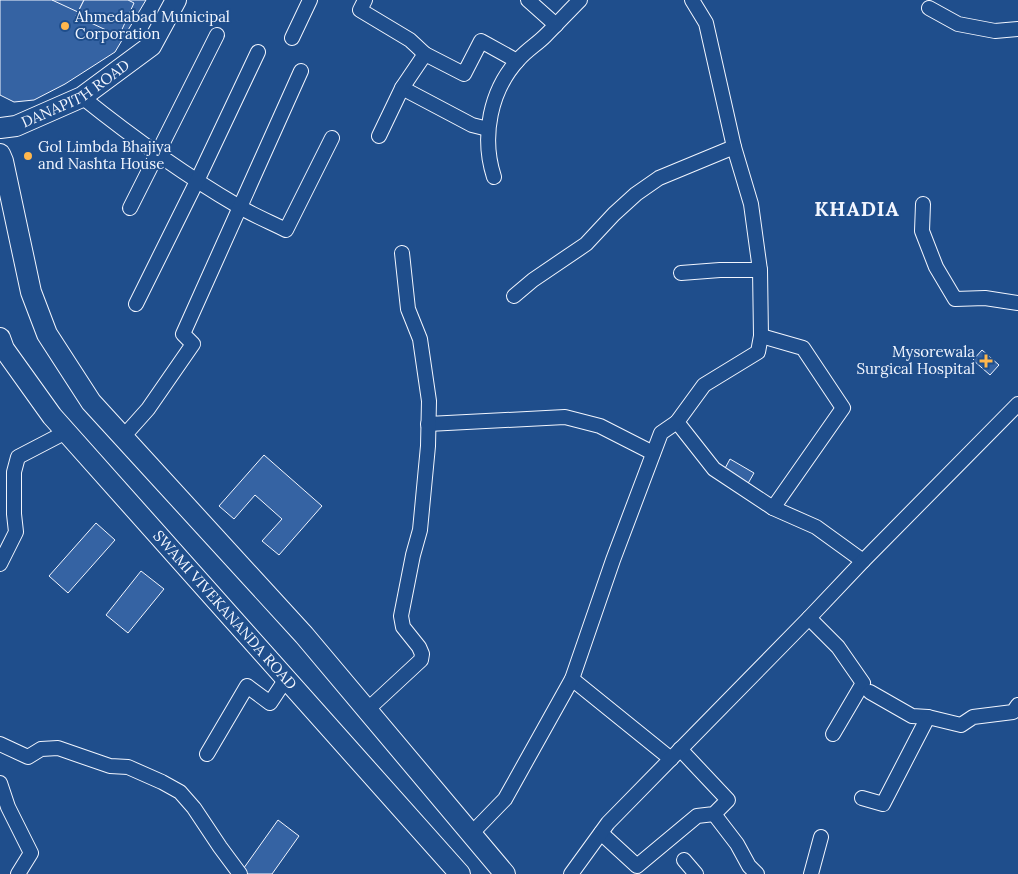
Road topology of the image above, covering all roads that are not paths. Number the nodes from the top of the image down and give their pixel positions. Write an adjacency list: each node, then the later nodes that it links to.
1 (176, 0): 17 (main road, DANAPITH ROAD)
2 (310, 0): 11 (street)
3 (365, 0): 13 (street)
4 (528, 0): 8 (street)
5 (580, 0): 8 (street)
6 (692, 0): 22 (street)
7 (929, 8): 9 (street)
8 (556, 25): 14 (street)
9 (1018, 29)
10 (216, 35): 24 (street)
11 (292, 38)
12 (258, 52): 26 (street)
13 (425, 54): 14 (street); 16 (street)
14 (517, 61): 19 (street)
15 (301, 71): 28 (street)
16 (402, 88): 19 (street); 20 (street)
17 (82, 96): 18 (main road, DANAPITH ROAD); 24 (street)
18 (0, 128)
19 (488, 129): 25 (street)
20 (379, 136)
21 (332, 138): 28 (street)
22 (734, 147): 31 (street); 33 (street)
23 (0, 154): 42 (main road)
24 (157, 154): 26 (street); 29 (street)
25 (494, 177)
26 (197, 181): 28 (street); 35 (street)
27 (923, 204): 34 (street)
28 (240, 207): 42 (street)
29 (130, 208)
30 (402, 253): 40 (street)
31 (760, 270): 32 (street); 36 (street)
32 (681, 273)
33 (514, 296)
34 (1018, 303)
35 (136, 304)
36 (761, 336): 39 (street); 44 (street)
37 (0, 338): 41 (main road, SWAMI VIVEKANANDA ROAD)
38 (1018, 404): 45 (street)
39 (677, 422): 43 (street); 44 (street)
40 (428, 424): 43 (street); 52 (street)
41 (66, 432): 46 (street); 48 (main road, SWAMI VIVEKANANDA ROAD)
42 (123, 437): 52 (main road)
43 (653, 453): 49 (street)
44 (773, 508): 45 (street)
45 (863, 561): 47 (street)
46 (0, 564)
47 (809, 618): 54 (street); 57 (street)
48 (286, 679): 56 (street); 68 (main road, SWAMI VIVEKANANDA ROAD)
49 (572, 679): 57 (street); 62 (street)
50 (870, 692): 53 (street)
51 (1018, 705): 53 (street)
52 (367, 710): 62 (main road)
53 (928, 717): 59 (street)
54 (833, 734)
55 (0, 744): 67 (street)
56 (207, 754)
57 (676, 754): 61 (street); 63 (street)
58 (0, 783): 60 (street)
59 (862, 798)
60 (4, 813): 66 (street)
61 (714, 814): 63 (street); 72 (street)
62 (472, 832): 69 (main road)
63 (601, 833): 70 (street)
64 (822, 837): 73 (street)
65 (684, 860): 71 (street)
66 (18, 874)
67 (240, 874)
68 (460, 874)
69 (505, 874)
70 (572, 874)
71 (696, 874)
72 (757, 874)
73 (811, 874)

